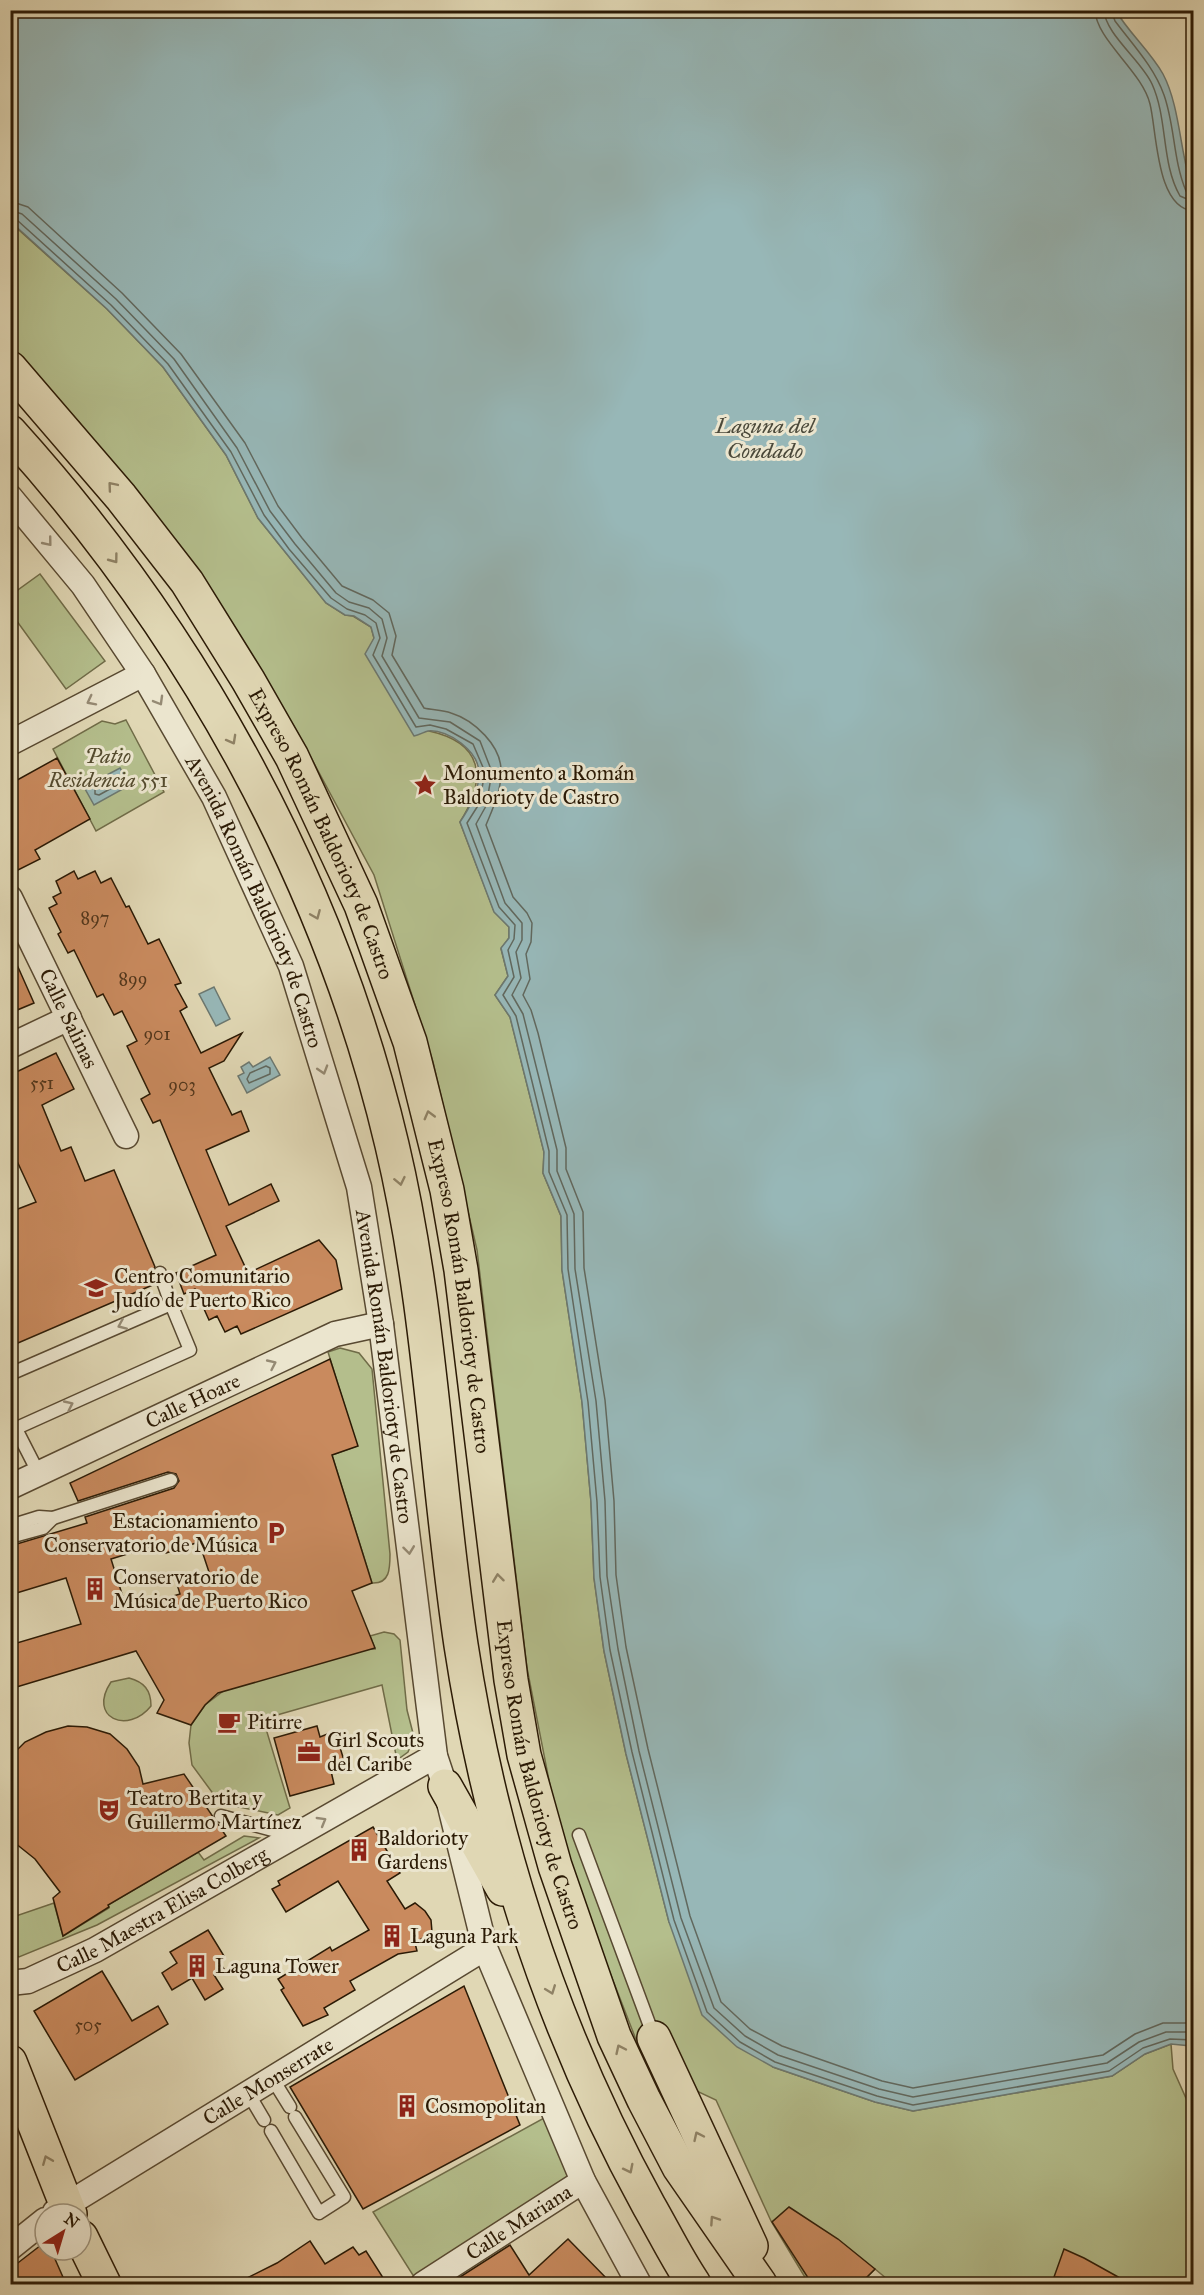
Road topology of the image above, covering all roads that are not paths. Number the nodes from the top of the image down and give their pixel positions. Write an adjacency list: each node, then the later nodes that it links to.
1 (10, 368): 42 (main road, Expreso Román Baldorioty de Castro, one-way to 1)
2 (10, 432): 25 (main road, Expreso Román Baldorioty de Castro, one-way to 25)
3 (10, 496): 4 (street, Avenida Román Baldorioty de Castro, one-way to 4)
4 (143, 675): 5 (street, one-way to 5); 12 (street, Avenida Román Baldorioty de Castro, one-way to 12)
5 (10, 743)
6 (10, 898): 7 (street, Calle Salinas)
7 (69, 1018): 8 (street); 9 (street, Calle Salinas)
8 (10, 1046)
9 (126, 1136)
10 (160, 1273): 11 (lane)
11 (171, 1304): 13 (lane, one-way to 13); 14 (lane, one-way to 11)
12 (381, 1324): 15 (street, Calle Hoare, one-way to 12); 21 (street, Avenida Román Baldorioty de Castro, one-way to 21)
13 (10, 1374)
14 (13, 1430): 15 (lane)
15 (39, 1474): 17 (street, Calle Hoare)
16 (171, 1479): 18 (lane)
17 (10, 1487)
18 (53, 1518): 19 (lane); 20 (lane)
19 (10, 1526)
20 (10, 1537)
21 (440, 1771): 24 (street, Calle Maestra Elisa Colberg, one-way to 21); 25 (main road); 26 (street, Avenida Román Baldorioty de Castro)
22 (221, 1816): 24 (lane)
23 (579, 1835): 28 (lane)
24 (296, 1836): 27 (street, Calle Maestra Elisa Colberg)
25 (530, 1936): 41 (main road, Expreso Román Baldorioty de Castro, one-way to 41)
26 (485, 1948): 29 (street, Calle Monserrate); 32 (street, Avenida Román Baldorioty de Castro)
27 (10, 1983)
28 (654, 2038): 43 (main road, one-way to 28)
29 (272, 2078): 31 (street, Calle Monserrate); 31 (lane)
30 (13, 2079): 33 (main road, one-way to 30)
31 (248, 2092): 34 (street, Calle Monserrate)
32 (583, 2181): 39 (street, Calle Mariana); 40 (street, Avenida Román Baldorioty de Castro)
33 (54, 2202)
34 (75, 2202)
35 (33, 2231): 36 (street, Calle Monserrate)
36 (10, 2248)
37 (93, 2262): 38 (main road)
38 (104, 2284)
39 (423, 2284)
40 (639, 2284)
41 (694, 2284)
42 (760, 2284)
43 (765, 2284)

